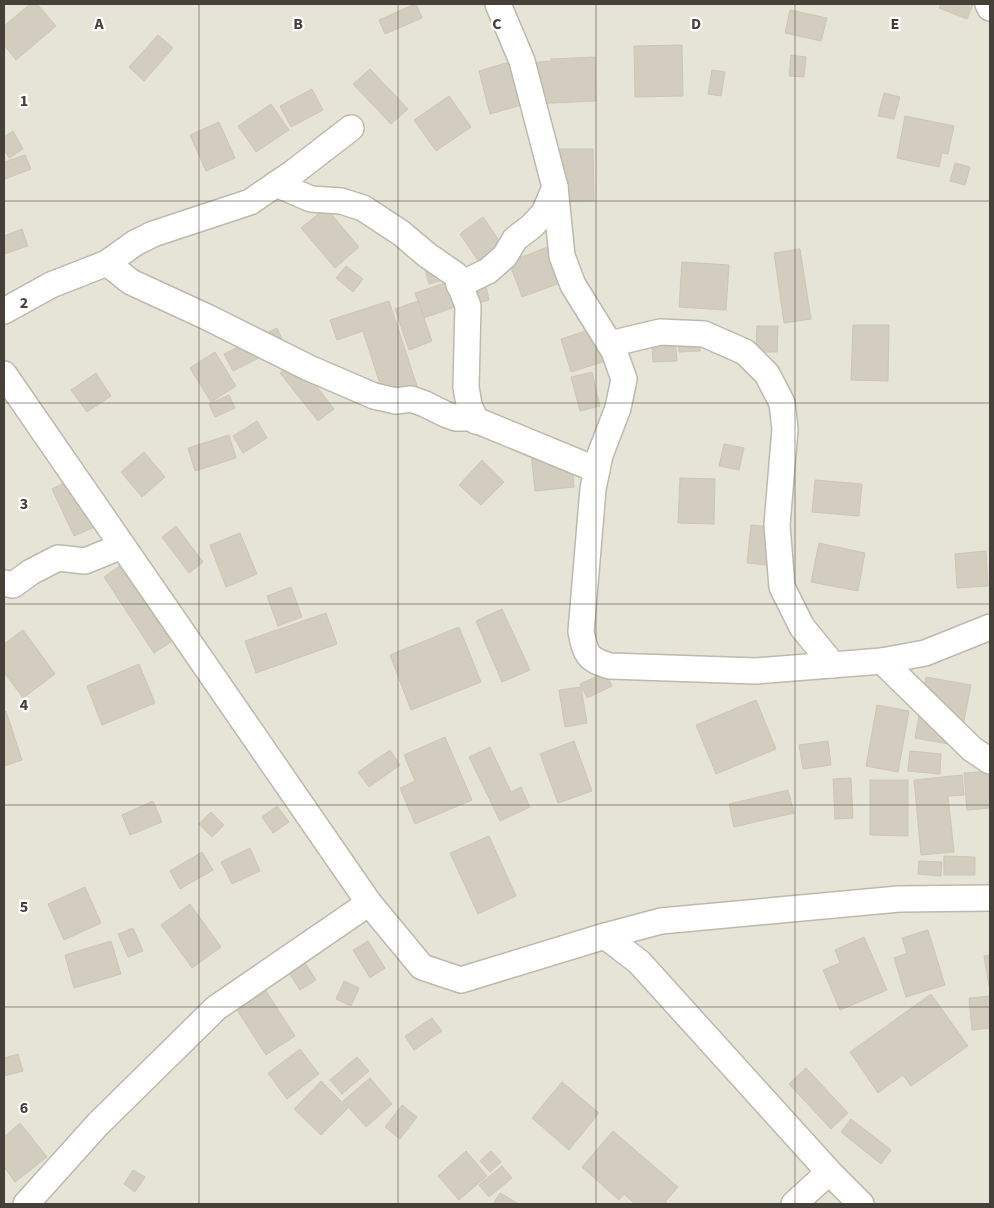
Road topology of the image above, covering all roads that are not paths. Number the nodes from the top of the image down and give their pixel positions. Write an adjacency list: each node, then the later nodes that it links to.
1 (498, 4): 6 (street)
2 (988, 4): 3 (street)
3 (990, 8)
4 (351, 128): 5 (street)
5 (276, 184): 7 (street); 8 (street)
6 (555, 187): 8 (street); 10 (street)
7 (107, 263): 9 (street); 12 (street)
8 (459, 285): 12 (street)
9 (4, 311)
10 (610, 344): 13 (street); 18 (street)
11 (4, 374): 14 (street)
12 (476, 421): 13 (street)
13 (597, 470): 18 (street)
14 (122, 546): 15 (street); 21 (street)
15 (4, 583)
16 (990, 627): 17 (street)
17 (882, 661): 18 (street); 19 (street)
18 (833, 665)
19 (990, 761)
20 (990, 898): 22 (street)
21 (369, 903): 22 (street); 24 (street)
22 (605, 936): 23 (street)
23 (829, 1172): 25 (street); 26 (street)
24 (26, 1204)
25 (794, 1204)
26 (861, 1204)

